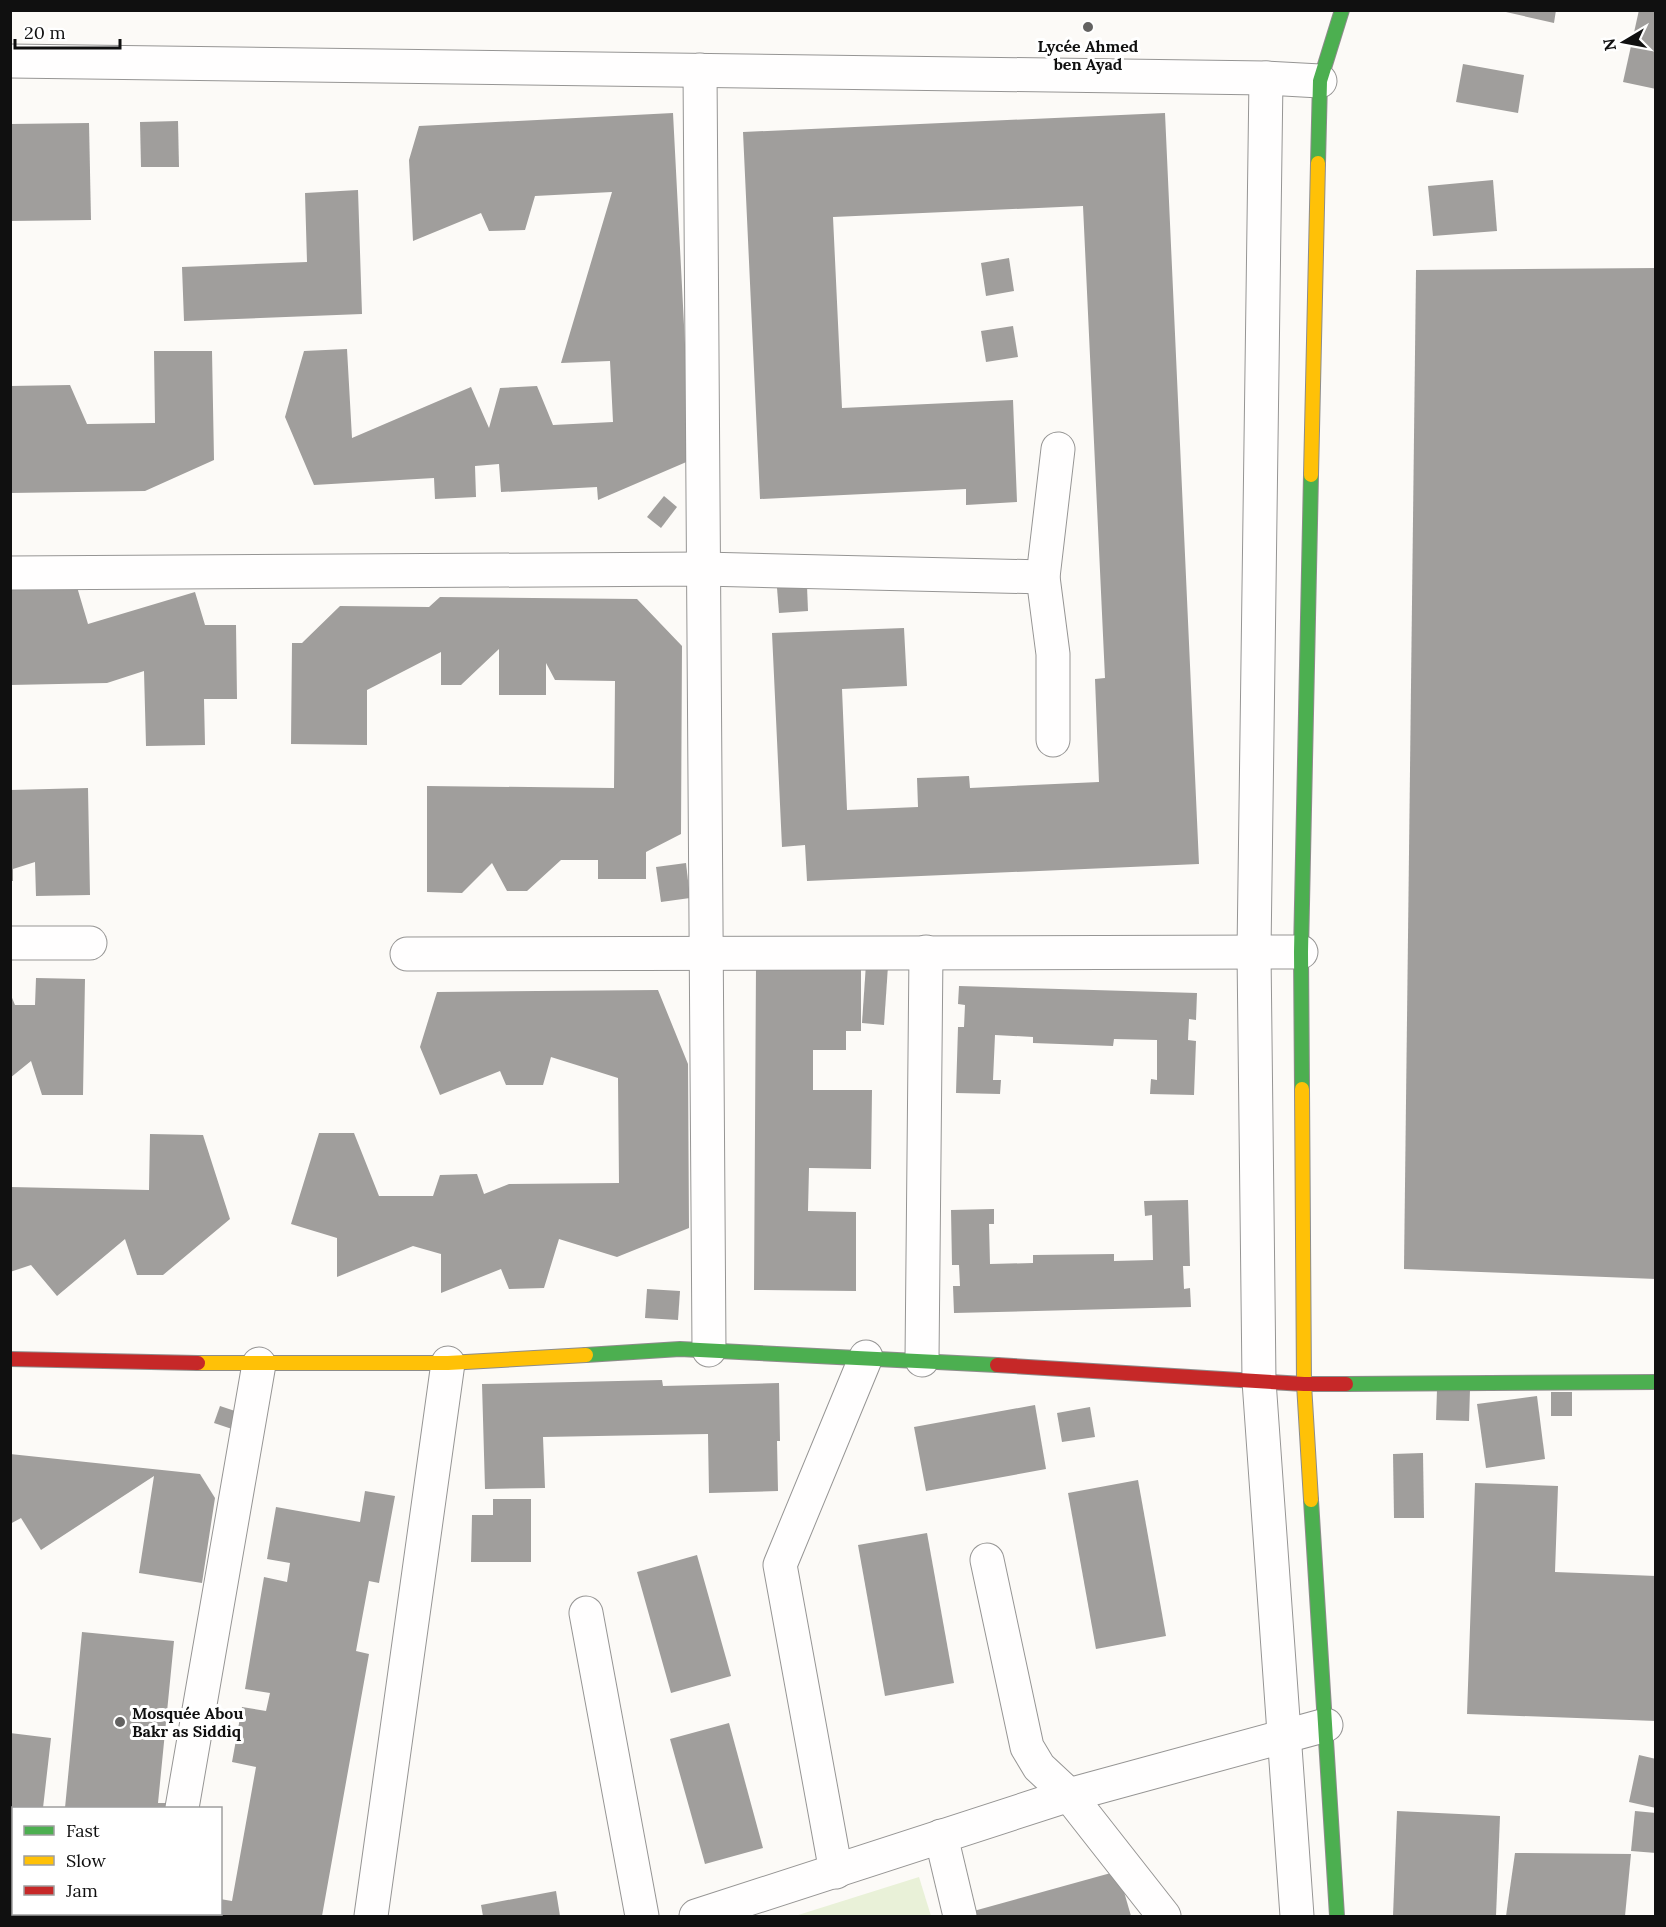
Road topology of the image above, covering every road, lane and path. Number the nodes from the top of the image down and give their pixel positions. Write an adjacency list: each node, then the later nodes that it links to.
1 (1342, 10): 5 (street)
2 (10, 61): 3 (street)
3 (700, 70): 4 (street); 7 (street)
4 (1266, 78): 5 (street); 15 (street)
5 (1320, 81): 16 (street)
6 (1058, 449): 9 (street)
7 (704, 569): 8 (street); 9 (street); 13 (street)
8 (10, 573)
9 (1043, 577): 10 (street)
10 (1053, 740)
11 (10, 943): 12 (street)
12 (90, 943)
13 (706, 952): 14 (street); 17 (street); 18 (street)
14 (926, 952): 15 (street); 21 (street)
15 (1254, 952): 16 (street); 24 (street)
16 (1301, 952): 26 (street)
17 (407, 954)
18 (709, 1350): 19 (street); 23 (street)
19 (867, 1357): 21 (street); 34 (street)
20 (10, 1359): 22 (street)
21 (922, 1360): 24 (street)
22 (259, 1364): 23 (street); 32 (street)
23 (448, 1364): 35 (street)
24 (1258, 1381): 26 (street); 30 (street)
25 (1656, 1382): 26 (street)
26 (1304, 1384): 29 (street)
27 (987, 1560): 31 (street)
28 (586, 1613): 36 (street)
29 (1326, 1725): 30 (street); 41 (street)
30 (1283, 1736): 31 (street); 40 (street)
31 (1069, 1795): 33 (street); 39 (street)
32 (183, 1807)
33 (941, 1836): 34 (street); 38 (street)
34 (836, 1872): 37 (street)
35 (371, 1917)
36 (642, 1917)
37 (696, 1917)
38 (960, 1917)
39 (1164, 1917)
40 (1297, 1917)
41 (1337, 1917)

